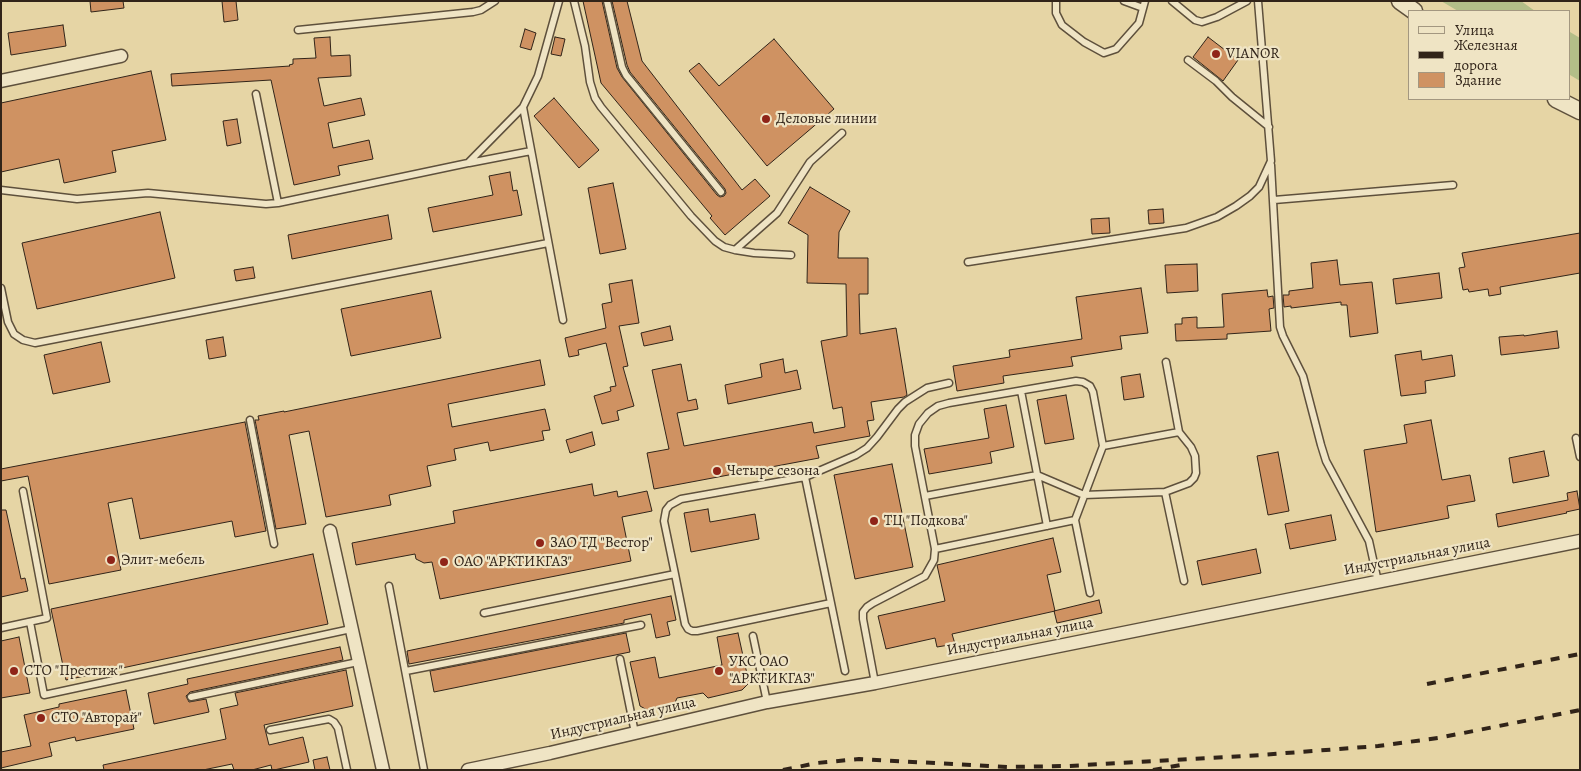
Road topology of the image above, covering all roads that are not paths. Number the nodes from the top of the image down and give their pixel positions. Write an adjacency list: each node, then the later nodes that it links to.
1 (495, 1): 13 (lane)
2 (559, 1): 19 (lane)
3 (574, 1): 32 (lane)
4 (607, 1): 28 (lane)
5 (1056, 1): 11 (lane)
6 (1124, 1): 11 (lane)
7 (1172, 1): 8 (lane)
8 (1247, 1)
9 (1258, 1): 21 (lane)
10 (1400, 1): 12 (street)
11 (1144, 5)
12 (1413, 10)
13 (298, 30)
14 (121, 56): 16 (street)
15 (1188, 60): 21 (lane)
16 (1, 81)
17 (256, 94): 30 (lane)
18 (1558, 100): 20 (street)
19 (523, 107): 23 (lane); 25 (lane)
20 (1580, 111)
21 (1269, 127): 24 (lane)
22 (842, 133): 32 (lane)
23 (531, 151): 25 (lane); 31 (lane)
24 (1271, 161): 29 (lane); 34 (lane)
25 (468, 163): 30 (lane)
26 (1453, 185): 29 (lane)
27 (1, 190): 30 (lane)
28 (721, 192)
29 (1274, 200): 59 (lane)
30 (278, 203)
31 (548, 243): 35 (lane); 36 (lane)
32 (735, 250): 33 (lane)
33 (791, 255)
34 (968, 262)
35 (1, 288)
36 (563, 320)
37 (1166, 362): 41 (lane)
38 (949, 383): 46 (lane)
39 (1021, 391): 43 (lane); 45 (lane); 50 (lane)
40 (250, 420): 55 (lane)
41 (1179, 432): 43 (lane); 48 (lane)
42 (1576, 438): 44 (lane)
43 (1103, 446): 49 (lane)
44 (1580, 458)
45 (1037, 475): 49 (lane); 50 (lane); 52 (lane)
46 (805, 477): 57 (lane); 62 (lane)
47 (23, 491): 64 (lane)
48 (1165, 492): 49 (lane); 58 (lane)
49 (1084, 495): 51 (lane)
50 (925, 496): 56 (lane)
51 (1075, 520): 52 (lane); 61 (lane)
52 (1047, 526): 56 (lane)
53 (330, 532): 67 (street)
54 (1580, 541): 59 (street, Индустриальная улица)
55 (274, 544)
56 (935, 549): 73 (lane)
57 (675, 574): 62 (lane); 63 (lane)
58 (1184, 581)
59 (1378, 582): 73 (street, Индустриальная улица)
60 (389, 586): 71 (lane)
61 (1090, 593)
62 (831, 603): 72 (lane)
63 (484, 614)
64 (30, 622): 66 (lane); 67 (lane)
65 (641, 624): 71 (lane)
66 (1, 628)
67 (351, 629): 70 (street)
68 (753, 636): 75 (lane)
69 (620, 659): 77 (lane)
70 (358, 662): 74 (lane); 79 (street)
71 (406, 671): 80 (lane)
72 (846, 671)
73 (875, 683): 75 (street, Индустриальная улица)
74 (192, 697)
75 (768, 702): 77 (street, Индустриальная улица)
76 (270, 730): 78 (lane)
77 (635, 733): 81 (street, Индустриальная улица)
78 (347, 770)
79 (383, 770)
80 (424, 770)
81 (468, 770)

